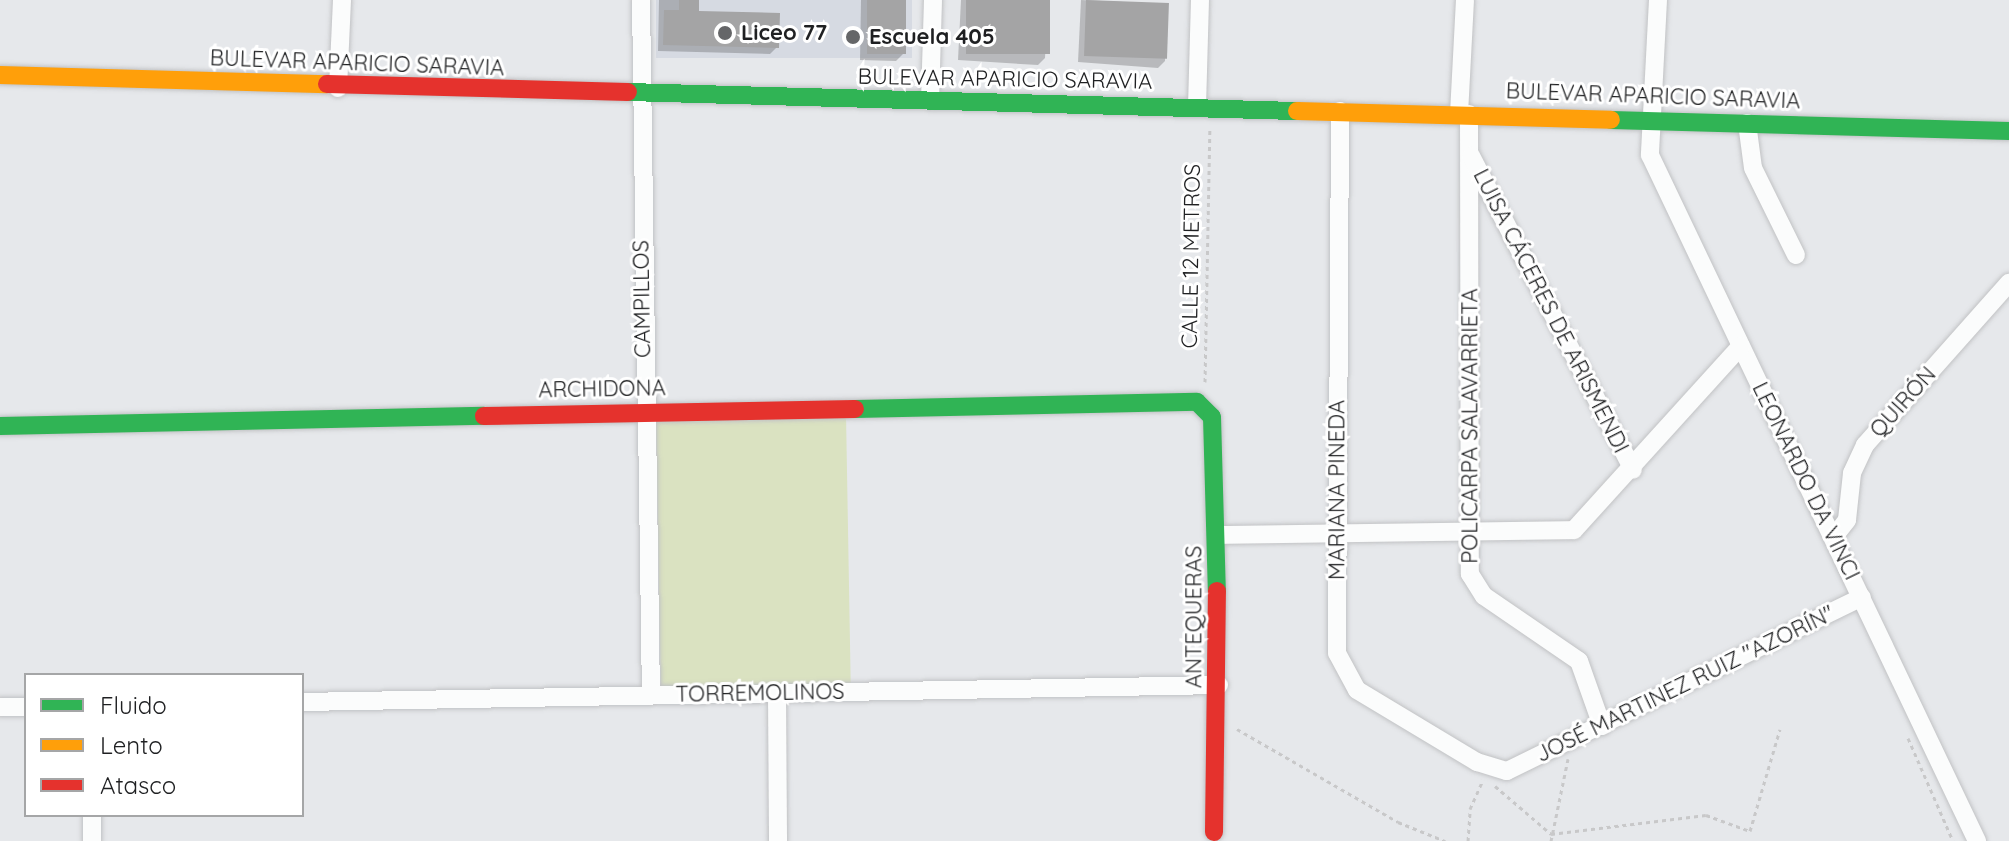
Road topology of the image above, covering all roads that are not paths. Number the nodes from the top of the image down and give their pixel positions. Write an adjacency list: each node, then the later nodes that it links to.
1 (342, 0): 8 (street)
2 (641, 0): 9 (street, CAMPILLOS)
3 (933, 0): 10 (street)
4 (1200, 0): 11 (street)
5 (1465, 0): 13 (street, POLICARPA SALAVARRIETA)
6 (1658, 0): 14 (street, LEONARDO DA VINCI)
7 (0, 75): 8 (street, BULEVAR APARICIO SARAVIA)
8 (338, 88): 9 (street, BULEVAR APARICIO SARAVIA)
9 (638, 94): 10 (street, BULEVAR APARICIO SARAVIA); 22 (street, CAMPILLOS)
10 (930, 101): 11 (street, BULEVAR APARICIO SARAVIA)
11 (1203, 107): 12 (street, BULEVAR APARICIO SARAVIA)
12 (1340, 111): 13 (street, BULEVAR APARICIO SARAVIA); 25 (street, MARIANA PINEDA)
13 (1464, 114): 14 (street, BULEVAR APARICIO SARAVIA); 17 (street, POLICARPA SALAVARRIETA)
14 (1653, 119): 15 (street, BULEVAR APARICIO SARAVIA); 20 (street, LEONARDO DA VINCI)
15 (1747, 123): 16 (street, BULEVAR APARICIO SARAVIA); 18 (street)
16 (2009, 131)
17 (1469, 152): 24 (street, LUISA CÁCERES DE ARISMENDI); 27 (street, POLICARPA SALAVARRIETA)
18 (1796, 255)
19 (2009, 283): 28 (street, QUIRÓN)
20 (1741, 346): 24 (street); 28 (street, LEONARDO DA VINCI)
21 (1204, 405): 22 (street, ARCHIDONA); 26 (street, ANTEQUERAS)
22 (645, 412): 23 (street, ARCHIDONA); 32 (street, CAMPILLOS)
23 (0, 426)
24 (1633, 470): 27 (street)
25 (1336, 533): 26 (street); 27 (street); 37 (street, MARIANA PINEDA)
26 (1218, 535): 30 (street, ANTEQUERAS)
27 (1468, 535): 36 (street, POLICARPA SALAVARRIETA)
28 (1833, 538): 29 (street, LEONARDO DA VINCI)
29 (1862, 597): 36 (street, JOSÉ MARTINEZ RUIZ "AZORÍN"); 42 (street, LEONARDO DA VINCI)
30 (1219, 685): 31 (street, TORREMOLINOS); 39 (street, ANTEQUERAS)
31 (777, 694): 32 (street, TORREMOLINOS); 41 (street)
32 (651, 695): 33 (street, TORREMOLINOS)
33 (304, 702)
34 (0, 707): 35 (street)
35 (24, 707)
36 (1602, 726): 37 (street, JOSÉ MARTINEZ RUIZ "AZORÍN")
37 (1496, 774)
38 (92, 817): 40 (street)
39 (1214, 832)
40 (92, 841)
41 (778, 841)
42 (1977, 841)

